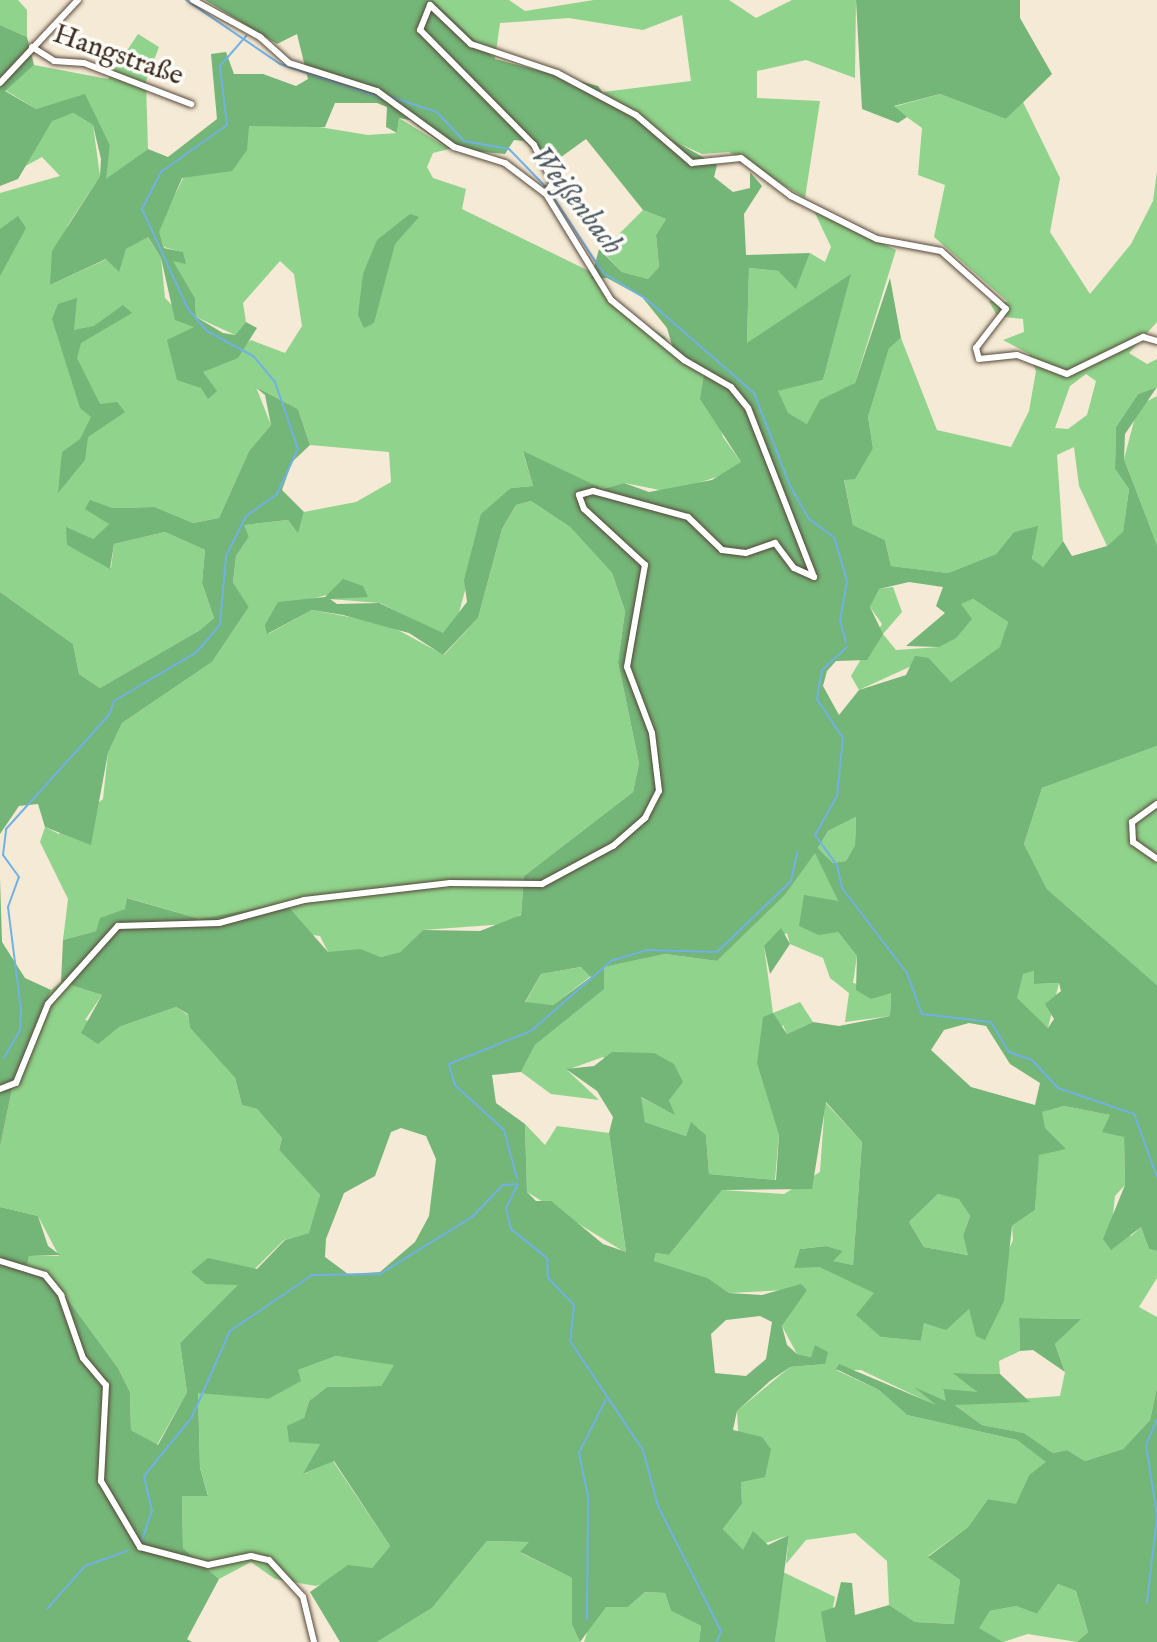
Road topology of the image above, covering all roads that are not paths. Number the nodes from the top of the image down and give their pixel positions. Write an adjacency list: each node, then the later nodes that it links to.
1 (78, 0): 3 (street, Hangstraße)
2 (193, 0): 6 (street)
3 (32, 47): 4 (street, Hangstraße); 5 (street, Hangstraße)
4 (0, 83)
5 (191, 104)
6 (549, 192): 7 (street); 10 (street)
7 (1157, 341)
8 (1157, 804): 9 (street)
9 (1157, 859)
10 (0, 1089)
11 (0, 1261): 12 (street)
12 (314, 1642)

